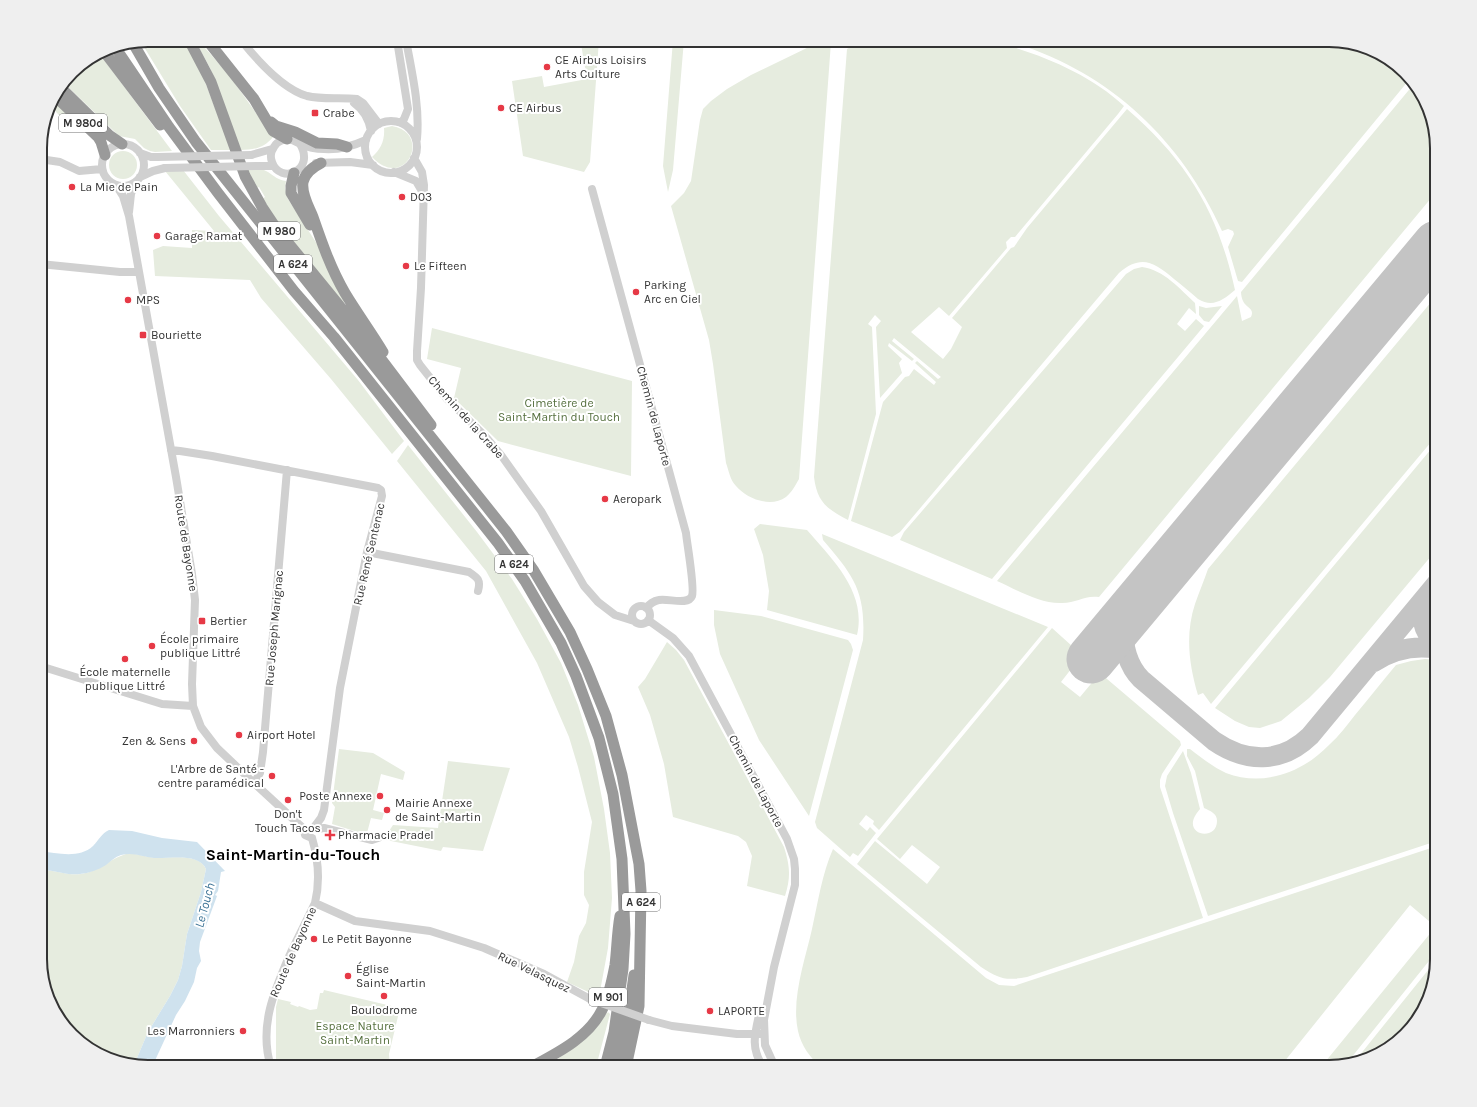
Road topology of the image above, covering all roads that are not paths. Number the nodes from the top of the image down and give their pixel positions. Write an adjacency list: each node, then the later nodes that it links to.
1 (193, 47): 44 (highway, M 980)
2 (213, 47): 14 (highway)
3 (248, 47): 12 (street)
4 (398, 47): 15 (street)
5 (407, 47): 20 (street)
6 (136, 48): 47 (highway, A 624)
7 (124, 50): 11 (highway, A 624)
8 (118, 51): 11 (highway)
9 (108, 56): 38 (highway)
10 (64, 91): 21 (highway)
11 (150, 98): 38 (highway, A 624)
12 (349, 98): 16 (street); 17 (street)
13 (59, 100): 26 (highway, M 980d)
14 (266, 118): 18 (highway); 23 (highway)
15 (400, 123): 16 (street); 20 (street)
16 (379, 124): 17 (street)
17 (370, 132): 19 (street)
18 (287, 139): 22 (street); 24 (street)
19 (366, 140): 23 (street); 30 (street)
20 (416, 142): 27 (street)
21 (122, 144): 25 (street); 26 (street)
22 (300, 144): 23 (street); 33 (street)
23 (347, 147)
24 (272, 149): 25 (street, bridge); 31 (street)
25 (140, 153): 35 (street)
26 (105, 155): 32 (street)
27 (414, 158): 34 (street); 39 (street, Chemin de la Crabe)
28 (47, 160): 32 (street)
29 (321, 162): 30 (street); 33 (street); 41 (highway)
30 (373, 165): 34 (street)
31 (273, 166): 33 (street); 35 (street, bridge)
32 (102, 169): 36 (street)
33 (298, 170): 41 (highway)
34 (394, 172): 39 (street)
35 (138, 180): 36 (street); 40 (street, Route de Bayonne)
36 (116, 185): 40 (street, Route de Bayonne)
37 (592, 189): 50 (street, Chemin de Laporte)
38 (218, 193): 62 (highway, A 624)
39 (424, 194): 51 (street, Chemin de la Crabe)
40 (129, 216): 43 (street, Route de Bayonne)
41 (323, 247): 44 (highway)
42 (47, 265): 43 (street)
43 (139, 272): 45 (street, Route de Bayonne)
44 (410, 397): 47 (highway, M 980)
45 (171, 450): 46 (street, Rue René Sentenac); 56 (street, Route de Bayonne)
46 (287, 470): 48 (street, Rue René Sentenac); 57 (street, Rue Joseph Marignac)
47 (464, 478): 64 (highway, A 624)
48 (367, 552): 49 (street); 58 (street, Rue René Sentenac)
49 (478, 591)
50 (646, 608): 52 (street, Chemin de Laporte); 53 (street)
51 (608, 609): 52 (street); 54 (street, Chemin de la Crabe)
52 (633, 610): 54 (street)
53 (648, 620): 54 (street); 65 (street, Chemin de Laporte)
54 (634, 621)
55 (47, 668): 56 (street)
56 (193, 706): 57 (street, Route de Bayonne)
57 (254, 784): 59 (street, Route de Bayonne)
58 (316, 827): 59 (street); 60 (street); 61 (street)
59 (304, 829): 60 (street, Route de Bayonne)
60 (312, 838): 63 (street, Route de Bayonne)
61 (378, 838)
62 (624, 892): 69 (highway, M 901); 70 (highway, A 624)
63 (315, 903): 67 (street, Rue Velasquez, bridge); 68 (street, Route de Bayonne)
64 (641, 939): 71 (highway, A 624); 72 (highway, A 624)
65 (774, 967): 66 (street, Chemin de Laporte); 67 (street, Chemin de Laporte)
66 (764, 1034): 67 (street, Rue Velasquez); 74 (street)
67 (755, 1035): 73 (street)
68 (269, 1060)
69 (543, 1060)
70 (607, 1060)
71 (618, 1060)
72 (628, 1060)
73 (759, 1060)
74 (772, 1060)

